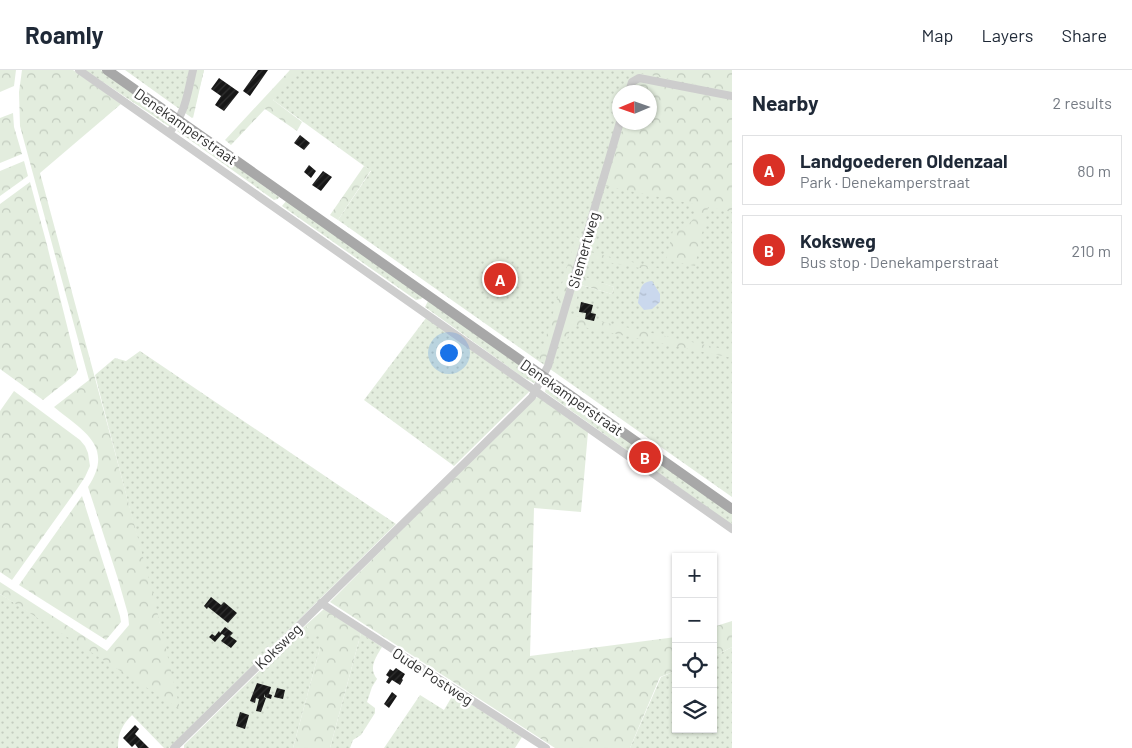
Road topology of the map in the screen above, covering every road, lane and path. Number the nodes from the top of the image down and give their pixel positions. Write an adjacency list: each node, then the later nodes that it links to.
1 (79, 70): 8 (street, Denekamperstraat)
2 (107, 70): 6 (main road, Denekamperstraat)
3 (193, 70): 6 (street)
4 (631, 85): 5 (street)
5 (732, 96)
6 (179, 120): 8 (street); 9 (main road, Denekamperstraat)
7 (618, 130): 13 (street, Siemertweg)
8 (170, 133): 10 (street, Denekamperstraat)
9 (286, 195): 10 (street); 11 (main road, Denekamperstraat)
10 (275, 206): 12 (street, Denekamperstraat)
11 (429, 295): 12 (street); 13 (main road, Denekamperstraat)
12 (419, 307): 14 (street, Denekamperstraat)
13 (543, 377): 14 (street, Koksweg); 15 (main road, Denekamperstraat)
14 (536, 390): 16 (street, Denekamperstraat); 17 (street, Koksweg)
15 (732, 509)
16 (732, 529)
17 (321, 604): 18 (street, Koksweg); 19 (street, Oude Postweg)
18 (176, 745)
19 (546, 748)

